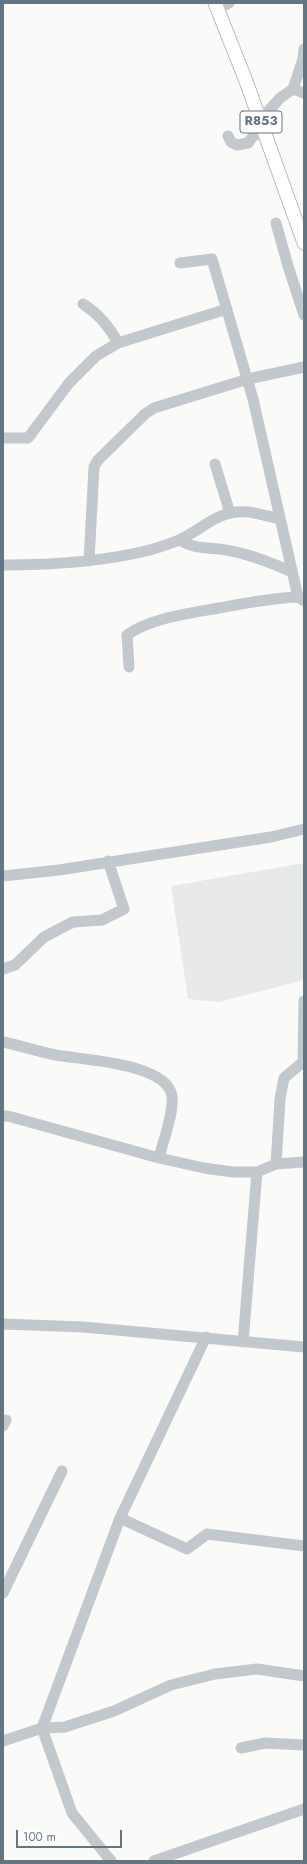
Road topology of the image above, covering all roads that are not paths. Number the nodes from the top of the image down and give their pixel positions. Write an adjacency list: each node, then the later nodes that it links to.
1 (229, 3): 2 (street)
2 (216, 6): 6 (main road, R853)
3 (304, 49): 4 (street)
4 (293, 89): 5 (street); 6 (street)
5 (304, 93)
6 (259, 117): 7 (main road, R853)
7 (265, 132): 8 (street); 10 (main road, R853)
8 (228, 136)
9 (276, 223): 15 (street)
10 (302, 228): 11 (main road, R853)
11 (304, 243)
12 (180, 263): 14 (street)
13 (83, 304): 16 (street)
14 (227, 309): 16 (street); 18 (street)
15 (304, 315)
16 (118, 343): 19 (street)
17 (304, 367): 18 (street)
18 (248, 379): 22 (street); 24 (street)
19 (3, 438)
20 (215, 464): 21 (street)
21 (230, 513): 22 (street); 23 (street)
22 (280, 519): 26 (street)
23 (180, 540): 24 (street); 26 (street)
24 (89, 561): 25 (street)
25 (3, 565)
26 (292, 572): 27 (street)
27 (301, 599): 28 (street)
28 (129, 667)
29 (304, 829): 30 (street)
30 (108, 861): 31 (street); 32 (street)
31 (3, 876)
32 (3, 969)
33 (304, 1001): 38 (street)
34 (3, 1042): 36 (street)
35 (3, 1116): 36 (street)
36 (159, 1158): 39 (street)
37 (304, 1162): 38 (street)
38 (276, 1164): 39 (street)
39 (257, 1172): 42 (street)
40 (3, 1324): 41 (street)
41 (206, 1337): 42 (street); 45 (street)
42 (244, 1342): 43 (street)
43 (304, 1347)
44 (62, 1471): 47 (street)
45 (120, 1518): 46 (street); 49 (street)
46 (304, 1546)
47 (3, 1593)
48 (304, 1676): 49 (street)
49 (42, 1728): 50 (street); 54 (street)
50 (3, 1741)
51 (304, 1745): 52 (street)
52 (241, 1748)
53 (304, 1809): 55 (street)
54 (111, 1861)
55 (154, 1861)

